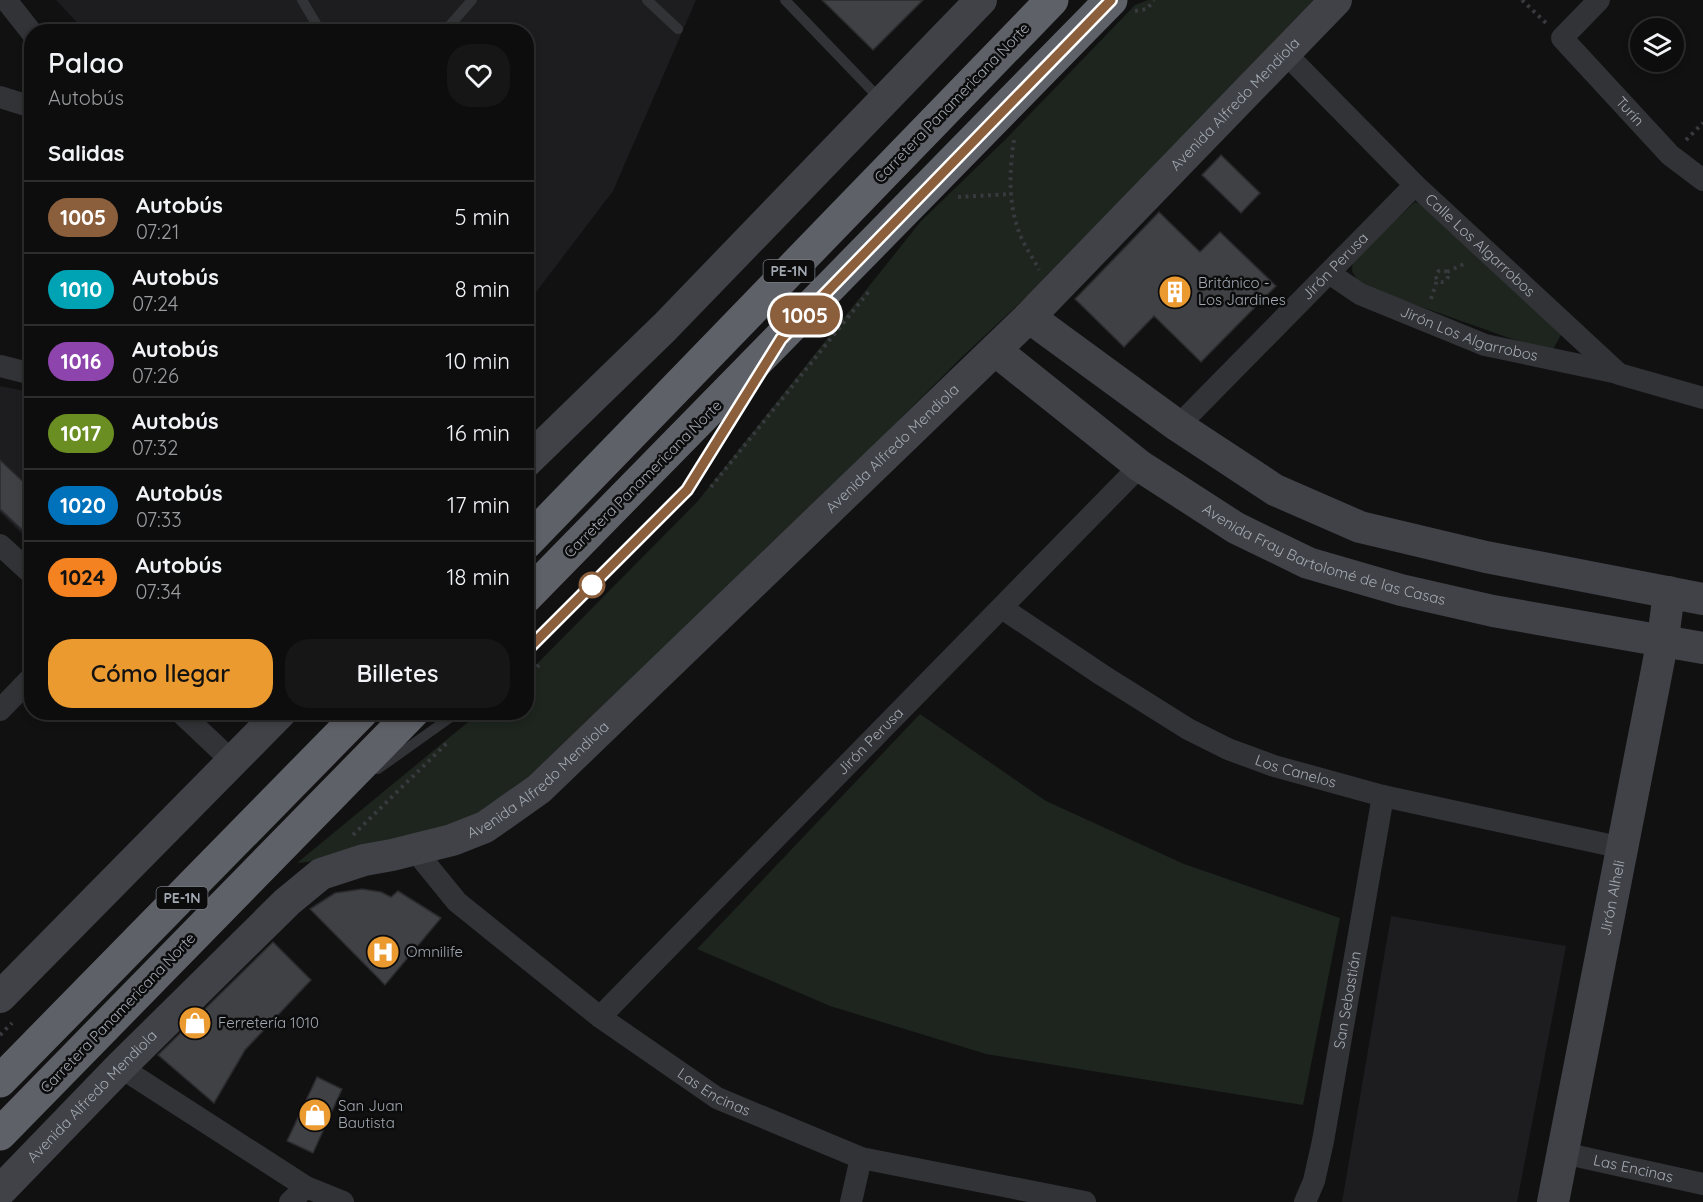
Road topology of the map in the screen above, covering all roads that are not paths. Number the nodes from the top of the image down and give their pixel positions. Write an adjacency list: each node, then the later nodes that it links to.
1 (6, 0): 11 (street)
2 (302, 0): 12 (lane)
3 (472, 0): 13 (lane)
4 (647, 0): 14 (lane)
5 (785, 0): 17 (lane)
6 (1052, 0): 32 (highway, Carretera Panamericana Norte / PE-1N)
7 (1111, 0): 23 (highway, Carretera Panamericana Norte / PE-1N)
8 (1336, 0): 15 (main road, Avenida Alfredo Mendiola)
9 (1599, 0): 19 (street, Turín)
10 (973, 2): 17 (main road)
11 (25, 24)
12 (316, 24)
13 (451, 24)
14 (678, 29)
15 (1285, 53): 20 (street, Calle Los Algarrobos); 22 (main road, Avenida Alfredo Mendiola)
16 (0, 97): 18 (street)
17 (883, 102): 30 (main road)
18 (24, 104)
19 (1703, 180)
20 (1415, 185): 21 (street, Jirón Perusa); 27 (street, Calle Los Algarrobos)
21 (1329, 273): 27 (street, Jirón Los Algarrobos); 29 (street, Jirón Perusa)
22 (1029, 316): 24 (main road, Avenida Alfredo Mendiola); 29 (main road)
23 (781, 339): 35 (highway, Carretera Panamericana Norte / PE-1N); 40 (lane)
24 (994, 350): 31 (main road, Avenida Fray Bartolomé de las Casas); 52 (main road, Avenida Alfredo Mendiola)
25 (0, 366): 26 (street)
26 (24, 372)
27 (1619, 374): 28 (street, Calle Los Algarrobos)
28 (1703, 398)
29 (1178, 426): 36 (main road)
30 (534, 454)
31 (1140, 466): 38 (street, Jirón Perusa); 39 (main road, Avenida Fray Bartolomé de las Casas)
32 (534, 535)
33 (0, 545): 34 (street)
34 (24, 567)
35 (534, 589)
36 (1670, 592): 37 (main road); 39 (main road, Jirón Alheli)
37 (1703, 599)
38 (1002, 608): 50 (street, Los Canelos); 55 (street, Jirón Perusa)
39 (1663, 639): 41 (main road, Avenida Fray Bartolomé de las Casas); 53 (main road, Jirón Alheli)
40 (534, 643)
41 (1703, 648)
42 (24, 685): 43 (street)
43 (0, 710)
44 (188, 720): 49 (street)
45 (273, 720): 49 (main road)
46 (354, 720): 57 (highway, PE-1N)
47 (405, 720): 51 (highway, Carretera Panamericana Norte / PE-1N)
48 (447, 720): 51 (lane)
49 (233, 762): 54 (main road)
50 (1383, 796): 53 (street, Los Canelos); 67 (street, San Sebastián)
51 (316, 812): 58 (highway, Carretera Panamericana Norte / PE-1N)
52 (413, 848): 55 (street, Las Encinas); 56 (main road, Avenida Alfredo Mendiola)
53 (1623, 848): 59 (main road, Jirón Alheli)
54 (6, 1010)
55 (600, 1017): 60 (street, Las Encinas)
56 (120, 1067): 62 (main road, Avenida Alfredo Mendiola); 63 (street)
57 (1, 1079)
58 (0, 1134)
59 (1563, 1153): 61 (street, Las Encinas); 68 (main road, Jirón Alheli)
60 (861, 1158): 65 (street); 66 (street, Las Encinas)
61 (1703, 1184)
62 (0, 1191)
63 (298, 1195): 64 (street)
64 (343, 1202)
65 (851, 1202)
66 (1085, 1202)
67 (1305, 1202)
68 (1553, 1202)

